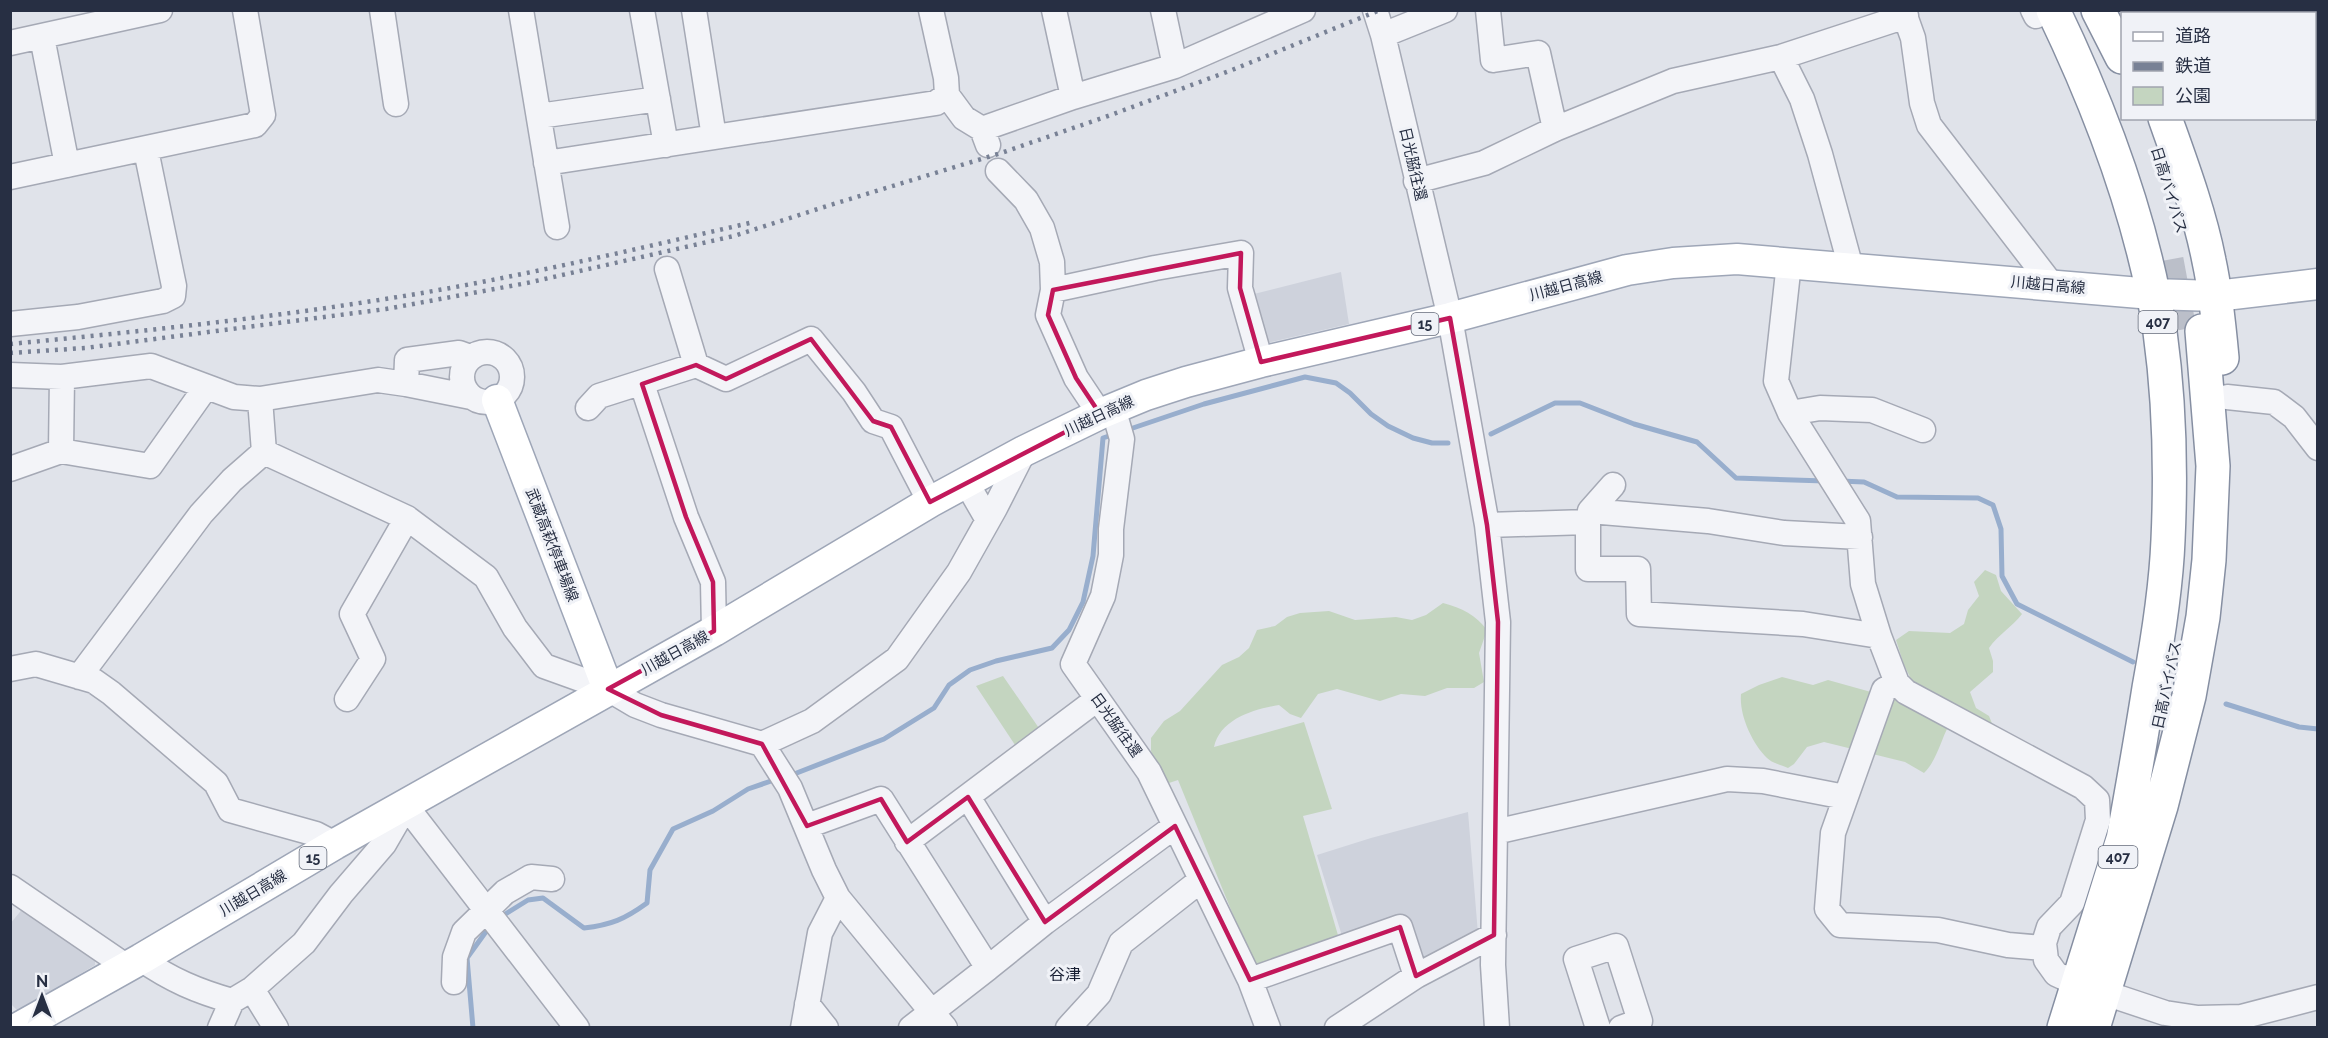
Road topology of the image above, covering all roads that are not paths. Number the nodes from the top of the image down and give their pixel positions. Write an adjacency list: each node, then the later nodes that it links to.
1 (160, 10): 19 (street)
2 (245, 10): 39 (street)
3 (382, 10): 30 (street)
4 (521, 10): 32 (street)
5 (642, 10): 29 (street)
6 (694, 10): 37 (street)
7 (931, 10): 27 (street)
8 (1054, 10): 28 (street)
9 (1163, 10): 26 (street)
10 (1303, 10): 26 (street)
11 (1375, 10): 21 (street, 日光脇往還)
12 (1445, 10): 21 (street)
13 (1488, 10): 36 (street)
14 (2033, 10): 15 (street)
15 (2047, 10)
16 (2053, 10): 52 (highway, 407)
17 (2073, 10): 31 (highway, 日高バイパス)
18 (2098, 10): 24 (highway)
19 (125, 14): 22 (street)
20 (1904, 14): 25 (street); 50 (street)
21 (1383, 35): 44 (street, 日光脇往還)
22 (42, 37): 23 (street); 41 (street)
23 (10, 43)
24 (2121, 55)
25 (1782, 57): 36 (street); 48 (street)
26 (1175, 66): 28 (street)
27 (947, 95): 28 (street); 37 (street)
28 (1073, 97)
29 (658, 99): 32 (street); 38 (street)
30 (396, 104)
31 (2121, 113)
32 (538, 116): 40 (street)
33 (2124, 120): 34 (highway, 日高バイパス)
34 (2147, 120)
35 (2166, 120): 53 (highway, 407)
36 (1555, 129): 44 (street)
37 (714, 137): 38 (street)
38 (666, 145): 40 (street)
39 (146, 150): 41 (street); 55 (street)
40 (546, 163): 45 (street)
41 (67, 165): 43 (street)
42 (998, 171): 51 (street)
43 (10, 177)
44 (1416, 181): 54 (street, 日光脇往還)
45 (557, 227)
46 (1789, 263): 48 (main road, 川越日高線 / 15); 54 (main road, 川越日高線 / 15); 69 (street)
47 (667, 268): 59 (street)
48 (1851, 268): 50 (main road, 川越日高線 / 15)
49 (2318, 284): 53 (main road, 川越日高線 / 15)
50 (2052, 285): 52 (main road, 川越日高線 / 15)
51 (1053, 290): 58 (street); 70 (street)
52 (2152, 294): 53 (main road, 川越日高線 / 15); 89 (highway, 407)
53 (2216, 296): 65 (highway, 407)
54 (1450, 318): 58 (main road, 川越日高線 / 15); 83 (street, 日光脇往還)
55 (10, 324)
56 (2191, 330): 89 (highway, 日高バイパス / 407)
57 (470, 357): 62 (street); 66 (street); 66 (street)
58 (1261, 362): 70 (main road, 川越日高線 / 15)
59 (696, 365): 63 (street); 79 (street)
60 (10, 375): 61 (street)
61 (62, 377): 64 (street); 73 (street)
62 (406, 384): 66 (street); 67 (street)
63 (642, 384): 68 (street); 85 (street)
64 (206, 387): 67 (street); 73 (street)
65 (2227, 397): 72 (street); 89 (highway, 407)
66 (484, 398): 91 (main road, 武蔵高萩停車場線)
67 (260, 399): 75 (street)
68 (588, 408)
69 (1790, 412): 71 (street); 84 (street)
70 (1113, 421): 74 (main road, 川越日高線 / 15); 93 (street, 日光脇往還)
71 (1923, 430)
72 (2318, 448)
73 (61, 451): 76 (street)
74 (1024, 451): 77 (main road, 川越日高線 / 15); 82 (street)
75 (264, 452): 81 (street); 88 (street)
76 (10, 469)
77 (966, 483): 79 (main road, 川越日高線 / 15); 82 (street)
78 (1613, 485): 80 (street)
79 (930, 502): 85 (main road, 川越日高線 / 15)
80 (1589, 517): 83 (street); 84 (street); 86 (street)
81 (407, 518): 91 (street); 92 (street)
82 (988, 520): 94 (street)
83 (1487, 525): 100 (street, 日光脇往還)
84 (1859, 529): 86 (street)
85 (714, 631): 91 (main road, 川越日高線 / 15)
86 (1879, 636): 90 (street)
87 (10, 669): 88 (street)
88 (79, 677): 102 (street)
89 (2181, 677): 116 (highway, 日高バイパス / 407); 116 (highway, 日高バイパス / 407)
90 (1898, 682): 96 (street); 110 (street)
91 (608, 690): 94 (street); 97 (main road, 川越日高線 / 15)
92 (347, 699)
93 (1096, 700): 95 (street); 99 (street, 日光脇往還)
94 (762, 744): 98 (street)
95 (968, 797): 101 (street); 108 (street)
96 (1845, 797): 100 (street); 110 (street)
97 (406, 806): 102 (main road, 川越日高線 / 15); 107 (street); 117 (street)
98 (807, 826): 101 (street); 106 (street)
99 (1175, 826): 104 (street, 日光脇往還); 108 (street)
100 (1494, 832): 109 (street, 日光脇往還)
101 (907, 842): 112 (street)
102 (335, 844): 111 (main road, 川越日高線 / 15)
103 (552, 879): 107 (street)
104 (1201, 880): 114 (street, 日光脇往還); 128 (street)
105 (10, 888): 111 (street)
106 (838, 898): 119 (street); 120 (street)
107 (491, 918): 115 (street); 124 (street)
108 (1045, 922): 112 (street)
109 (1494, 935): 113 (street); 131 (street, 日光脇往還)
110 (2044, 948): 116 (street)
111 (134, 963): 117 (street); 121 (main road, 川越日高線 / 15)
112 (988, 968): 120 (street)
113 (1416, 976): 114 (street); 130 (street)
114 (1250, 980): 129 (street, 日光脇往還)
115 (454, 982)
116 (2091, 989): 118 (street); 132 (highway, 日高バイパス / 407); 133 (highway, 日高バイパス / 407)
117 (242, 995): 122 (street); 123 (street)
118 (2318, 997)
119 (807, 1004): 125 (street); 126 (street)
120 (938, 1020): 127 (street)
121 (38, 1023)
122 (220, 1028)
123 (276, 1028)
124 (577, 1028)
125 (802, 1028)
126 (826, 1028)
127 (912, 1028)
128 (1068, 1028)
129 (1268, 1028)
130 (1337, 1028)
131 (1497, 1028)
132 (2064, 1028)
133 (2093, 1028)

